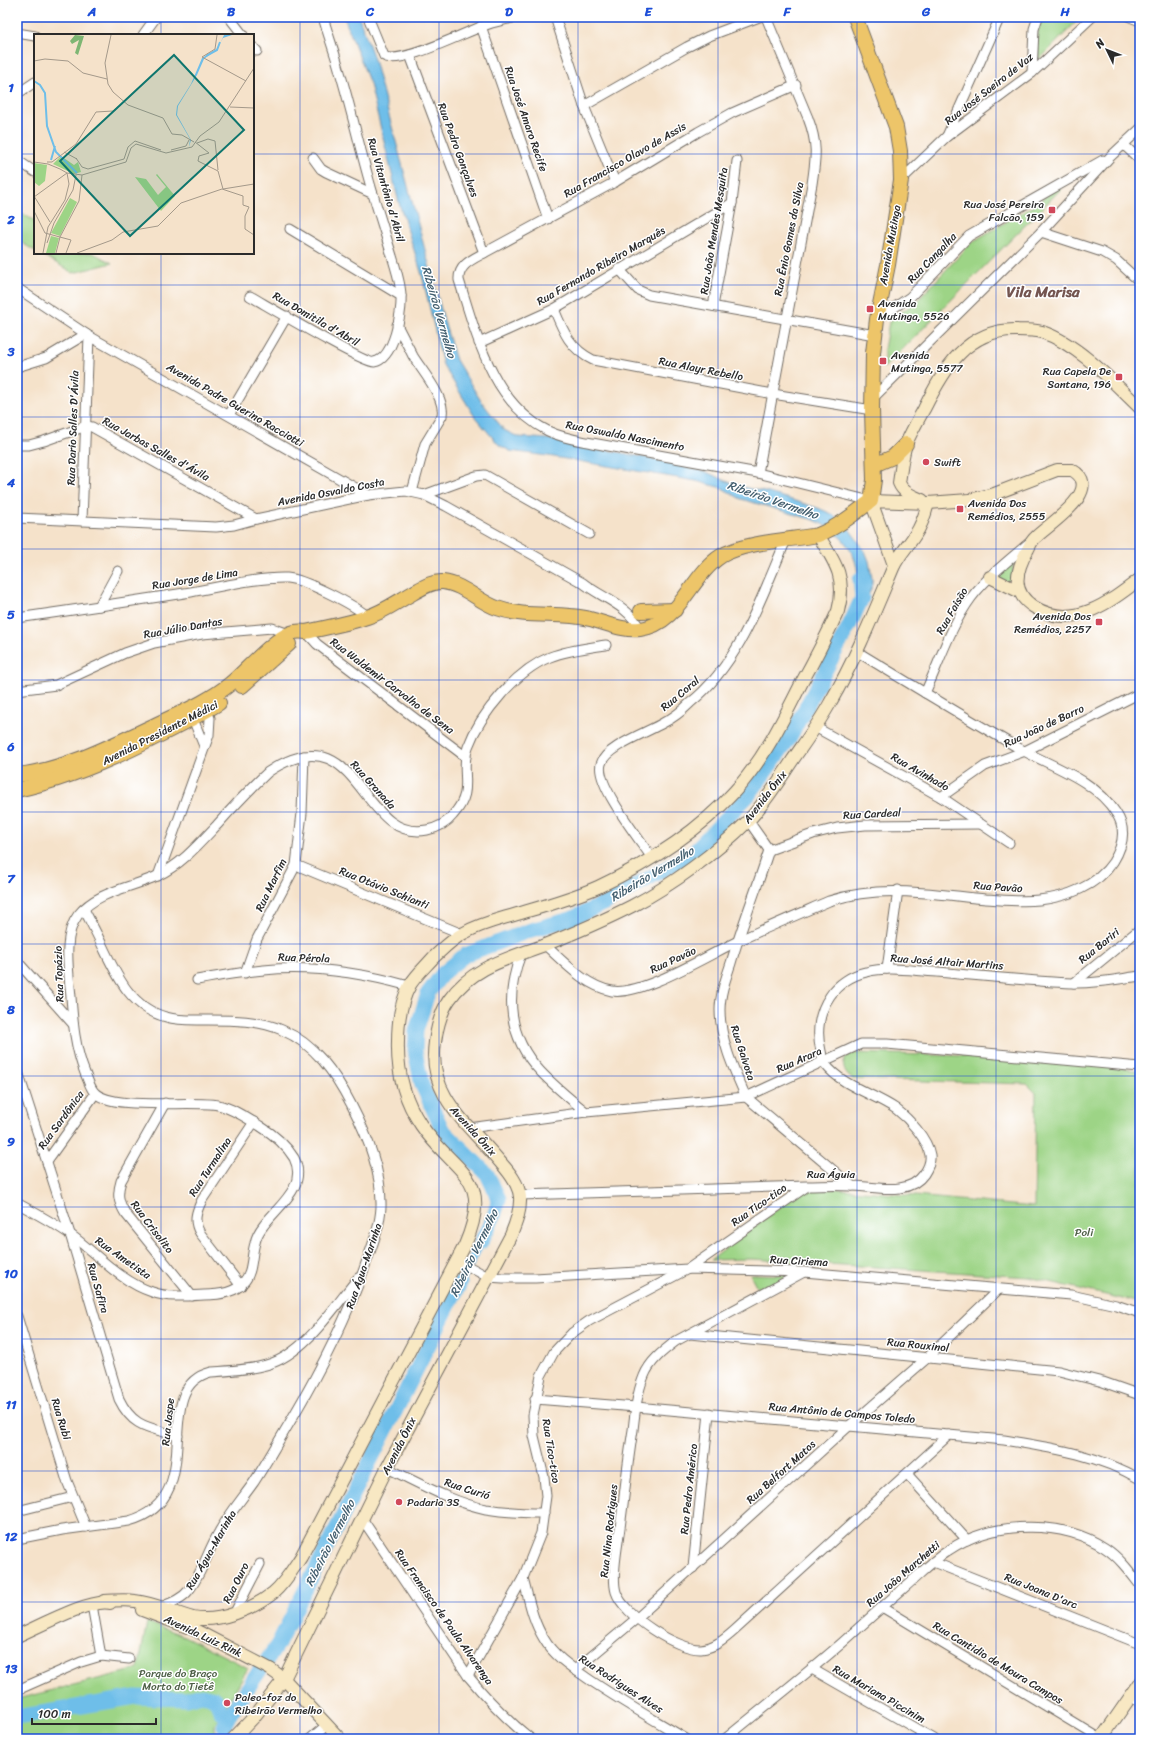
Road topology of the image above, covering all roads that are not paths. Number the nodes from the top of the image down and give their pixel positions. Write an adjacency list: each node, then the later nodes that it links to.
1 (156, 17): 17 (street)
2 (229, 17): 18 (street)
3 (323, 17): 37 (street, Rua Vitantônio d'Abril)
4 (368, 17): 20 (street)
5 (517, 17): 15 (street)
6 (555, 17): 25 (street)
7 (759, 17): 25 (street)
8 (766, 17): 23 (street, Rua Ênio Gomes da Silva)
9 (855, 17): 35 (main road, Avenida Mutinga)
10 (1000, 17): 27 (street)
11 (1038, 17): 21 (street)
12 (1092, 17): 21 (street, Rua José Soeiro de Vaz)
13 (1130, 17): 14 (street)
14 (1140, 21)
15 (481, 26): 20 (street); 39 (street, Rua José Amaro Recife)
16 (17, 33): 19 (street)
17 (144, 34)
18 (242, 34)
19 (34, 36)
20 (410, 55): 42 (street, Rua Pedro Gonçalves)
21 (1032, 73): 27 (street, Rua José Soeiro de Vaz)
22 (34, 83): 24 (street)
23 (796, 85): 36 (street, Rua Francisco Olavo de Assis); 53 (street, Rua Ênio Gomes da Silva)
24 (17, 94)
25 (584, 106): 36 (street)
26 (1140, 128): 28 (street)
27 (946, 137): 35 (street, Rua José Soeiro de Vaz)
28 (1124, 145): 29 (street); 33 (street)
29 (1110, 157): 41 (street); 52 (street, Rua Cangalha)
30 (313, 158): 37 (street)
31 (17, 160): 34 (street)
32 (738, 160): 38 (street, Rua João Mendes Mesquita)
33 (1140, 160)
34 (34, 171)
35 (901, 180): 52 (main road, Avenida Mutinga)
36 (615, 182): 39 (street, Rua Francisco Olavo de Assis)
37 (373, 194): 48 (street, Rua Vitantônio d'Abril)
38 (732, 204): 44 (street, Rua Fernando Ribeiro Marquês); 49 (street, Rua João Mendes Mesquita)
39 (548, 218): 42 (street, Rua Francisco Olavo de Assis)
40 (290, 229): 48 (street)
41 (1041, 232): 45 (street); 61 (street)
42 (484, 253): 43 (street, Rua Francisco Olavo de Assis)
43 (468, 262): 57 (street, Rua Oswaldo Nascimento)
44 (619, 269): 49 (street); 50 (street, Rua Fernando Ribeiro Marquês)
45 (1140, 282)
46 (17, 288): 55 (street, Avenida Padre Guerino Racciotti)
47 (250, 296): 51 (street, Rua Domitila d'Abril)
48 (401, 296): 54 (street, Rua Vitantônio d'Abril)
49 (713, 306): 53 (street)
50 (554, 309): 57 (street, Rua Fernando Ribeiro Marquês); 60 (street, Rua Alayr Rebello)
51 (287, 316): 58 (street, Rua Domitila d'Abril); 63 (street)
52 (877, 319): 56 (main road, Avenida Mutinga)
53 (786, 320): 56 (street); 60 (street, Rua Ênio Gomes da Silva)
54 (397, 325): 58 (street, Rua Vitantônio d'Abril); 69 (street)
55 (87, 335): 59 (street); 63 (street, Avenida Padre Guerino Racciotti); 64 (street, Rua Dario Salles D'Ávila)
56 (875, 335): 61 (main road, Avenida Mutinga)
57 (479, 343): 68 (street, Rua Oswaldo Nascimento)
58 (372, 362)
59 (17, 367)
60 (773, 394): 61 (street, Rua Alayr Rebello); 68 (street, Rua Ênio Gomes da Silva)
61 (872, 404): 67 (main road, Avenida Mutinga)
62 (1139, 407): 65 (main road)
63 (229, 415): 70 (street, Avenida Padre Guerino Racciotti)
64 (86, 426): 66 (street, Rua Jarbas Salles d'Ávila); 75 (street, Rua Jarbas Salles d'Ávila); 76 (street, Rua Dario Salles D'Ávila)
65 (906, 444): 67 (main road); 73 (main road)
66 (17, 445)
67 (874, 465): 72 (main road, Avenida Mutinga)
68 (758, 473): 72 (street, Rua Oswaldo Nascimento)
69 (412, 492): 70 (street, Avenida Osvaldo Costa); 71 (street, Avenida Osvaldo Costa)
70 (368, 495): 75 (street, Avenida Osvaldo Costa)
71 (424, 495): 78 (street); 87 (street, Avenida Osvaldo Costa)
72 (871, 501): 73 (main road); 77 (main road); 81 (main road)
73 (928, 503): 79 (main road); 81 (main road, Avenida Ônix)
74 (17, 518): 76 (street, Avenida Osvaldo Costa)
75 (256, 519): 76 (street, Avenida Osvaldo Costa)
76 (82, 521)
77 (823, 533): 80 (main road, Avenida Presidente Médici); 116 (main road)
78 (589, 534)
79 (1035, 538): 83 (street, Rua Faisão); 85 (main road)
80 (786, 540): 88 (main road, Avenida Presidente Médici); 116 (street, Rua Coral)
81 (894, 565): 97 (main road, Avenida Ônix)
82 (118, 571): 86 (street)
83 (990, 577): 85 (main road); 99 (street, Rua Faisão)
84 (1140, 579): 85 (main road)
85 (1018, 592)
86 (99, 606): 90 (street, Rua Jorge de Lima); 91 (street, Rua Jorge de Lima)
87 (621, 607): 89 (street, Avenida Osvaldo Costa); 93 (street, Avenida Osvaldo Costa)
88 (675, 610): 89 (main road); 92 (main road, Avenida Presidente Médici)
89 (641, 611): 92 (street, Avenida Osvaldo Costa)
90 (368, 617): 93 (main road, Avenida Presidente Médici); 94 (main road, Avenida Presidente Médici)
91 (17, 618)
92 (656, 623): 93 (main road, Avenida Presidente Médici)
93 (640, 629)
94 (306, 632): 95 (main road, Avenida Presidente Médici); 101 (main road, Avenida Presidente Médici); 107 (street, Rua Waldemir Carvalho de Sena)
95 (289, 634): 98 (street, Rua Júlio Dantas); 101 (main road, Avenida Presidente Médici)
96 (606, 645): 107 (street, Rua Granada)
97 (856, 651): 99 (street, Rua Pavão); 103 (main road, Avenida Ônix)
98 (17, 690)
99 (925, 693): 105 (street, Rua Pavão)
100 (1139, 694): 105 (street, Rua João de Barro)
101 (205, 707): 102 (main road, Avenida Presidente Médici); 104 (street)
102 (191, 714): 104 (street); 108 (main road, Avenida Presidente Médici); 110 (main road, Avenida Presidente Médici)
103 (815, 727): 111 (street, Rua Avinhado); 112 (main road, Avenida Ônix)
104 (204, 746): 118 (street)
105 (1025, 751): 111 (street, Rua João de Barro); 119 (street, Rua Pavão)
106 (304, 756): 107 (street, Rua Granada); 117 (street, Rua Marfim); 118 (street, Rua Granada)
107 (466, 757)
108 (63, 764): 109 (main road, Avenida Presidente Médici); 110 (main road)
109 (17, 775)
110 (17, 789)
111 (941, 797): 113 (street, Rua Avinhado)
112 (748, 820): 115 (street); 124 (main road, Avenida Ônix)
113 (980, 824): 114 (street, Rua Avinhado); 115 (street, Rua Cardeal)
114 (1009, 843)
115 (769, 850): 123 (street, Rua Gaivota)
116 (652, 858): 122 (main road)
117 (296, 865): 122 (street, Rua Otávio Schianti); 128 (street, Rua Marfim)
118 (158, 876): 120 (street, Rua Topázio)
119 (898, 890): 123 (street, Rua Pavão); 127 (street)
120 (84, 909): 133 (street, Rua Topázio); 151 (street, Rua Água-Marinha)
121 (1140, 929): 131 (street, Rua Bariri)
122 (462, 934): 132 (main road)
123 (737, 941): 124 (street, Rua Pavão); 138 (street, Rua Gaivota)
124 (545, 944): 125 (main road, Avenida Ônix)
125 (521, 954): 140 (street); 142 (main road, Avenida Ônix)
126 (17, 961): 133 (street)
127 (887, 969): 131 (street, Rua José Altair Martins); 134 (street, Rua José Altair Martins)
128 (245, 972): 130 (street, Rua Pérola); 132 (street, Rua Pérola)
129 (1140, 976): 131 (street, Rua José Altair Martins)
130 (197, 980)
131 (1074, 983)
132 (409, 986): 149 (main road)
133 (74, 1024): 137 (street, Rua Topázio)
134 (824, 1062): 135 (street, Rua Arara); 138 (street, Rua Arara); 145 (street, Rua Águia)
135 (1140, 1067)
136 (17, 1069): 143 (street, Rua Safira)
137 (95, 1094): 139 (street); 143 (street, Rua Sardônica)
138 (746, 1097): 140 (street, Rua Arara); 145 (street, Rua Gaivota)
139 (165, 1103): 141 (street); 156 (street, Rua Crisolito)
140 (586, 1112): 142 (street, Rua Arara)
141 (254, 1122): 154 (street, Rua Turmalina); 154 (street)
142 (469, 1128): 146 (main road, Avenida Ônix)
143 (47, 1161): 148 (street, Rua Safira)
144 (806, 1186): 145 (street, Rua Águia); 146 (street, Rua Águia); 150 (street, Rua Tico-tico)
145 (852, 1186)
146 (520, 1195): 153 (main road, Avenida Ônix)
147 (17, 1203): 148 (street, Rua Ametista)
148 (70, 1234): 156 (street, Rua Ametista); 167 (street, Rua Safira)
149 (459, 1261): 153 (street, Rua Ciriema); 187 (main road)
150 (688, 1269): 152 (street, Rua Ciriema); 153 (street, Rua Ciriema); 162 (street, Rua Tico-tico)
151 (363, 1272): 167 (street, Rua Jaspe); 185 (street, Rua Água-Marinha)
152 (804, 1272): 155 (street, Rua Ciriema); 159 (street, Rua Nina Rodrigues)
153 (486, 1276): 168 (main road, Avenida Ônix)
154 (241, 1286): 156 (street, Rua Ametista)
155 (999, 1289): 157 (street, Rua Ciriema); 160 (street, Rua Belfort Matos)
156 (192, 1296)
157 (1140, 1313)
158 (17, 1316): 171 (street, Rua Rubi)
159 (690, 1334): 160 (street, Rua Rouxinol); 163 (street, Rua Nina Rodrigues)
160 (926, 1359): 161 (street, Rua Rouxinol); 165 (street, Rua Belfort Matos)
161 (1140, 1395)
162 (535, 1399): 163 (street, Rua Antônio de Campos Toledo); 173 (street, Rua Tico-tico)
163 (636, 1407): 164 (street, Rua Antônio de Campos Toledo); 188 (street, Rua Nina Rodrigues)
164 (709, 1413): 165 (street, Rua Antônio de Campos Toledo); 180 (street, Rua Pedro Américo)
165 (849, 1426): 166 (street, Rua Antônio de Campos Toledo); 180 (street, Rua Belfort Matos)
166 (949, 1435): 169 (street, Rua Nina Rodrigues); 170 (street, Rua Antônio de Campos Toledo)
167 (178, 1436): 175 (street, Rua Jaspe)
168 (387, 1468): 173 (street, Rua Curió); 174 (main road, Avenida Ônix)
169 (907, 1474): 177 (street); 188 (street, Rua Nina Rodrigues)
170 (1140, 1479)
171 (72, 1497): 172 (street); 175 (street, Rua Rubi)
172 (17, 1511)
173 (544, 1513): 181 (street, Rua Tico-tico)
174 (362, 1520): 195 (street, Rua Francisco de Paula Alvarenga); 196 (main road, Avenida Ônix)
175 (86, 1527): 176 (street, Rua Jaspe)
176 (17, 1539)
177 (967, 1540): 178 (street, Rua João Marchetti); 182 (street, Rua João Marchetti)
178 (933, 1562): 186 (street, Rua João Marchetti); 190 (street, Rua Joana D'arc)
179 (260, 1564): 187 (street, Rua Ouro)
180 (693, 1568): 188 (street, Rua Belfort Matos)
181 (523, 1578): 194 (street, Rua Rodrigues Alves); 195 (street, Rua Tico-tico)
182 (1140, 1585)
183 (104, 1601): 184 (main road); 185 (main road); 196 (main road, Avenida Luiz Rink)
184 (92, 1605): 189 (main road); 191 (street)
185 (161, 1607): 187 (main road)
186 (882, 1607): 193 (street, Rua João Marchetti); 208 (street, Rua Cantidio de Moura Campos)
187 (234, 1614)
188 (636, 1619): 194 (street, Rua Belfort Matos)
189 (17, 1636)
190 (1140, 1644)
191 (101, 1656): 192 (street); 198 (street)
192 (129, 1659)
193 (812, 1669): 206 (street, Rua João Marchetti); 207 (street, Rua Mariana Piccinim)
194 (575, 1670): 205 (street, Rua Rodrigues Alves)
195 (468, 1676): 204 (street, Rua Francisco de Paula Alvarenga)
196 (284, 1679): 200 (main road, Avenida Luiz Rink); 201 (main road, Avenida Ônix)
197 (1140, 1683): 199 (main road)
198 (17, 1689)
199 (1135, 1699): 208 (main road)
200 (327, 1725): 202 (street); 203 (main road, Avenida Luiz Rink)
201 (237, 1738)
202 (310, 1739)
203 (340, 1739)
204 (531, 1739)
205 (686, 1739)
206 (725, 1739)
207 (934, 1739)
208 (1101, 1739)

